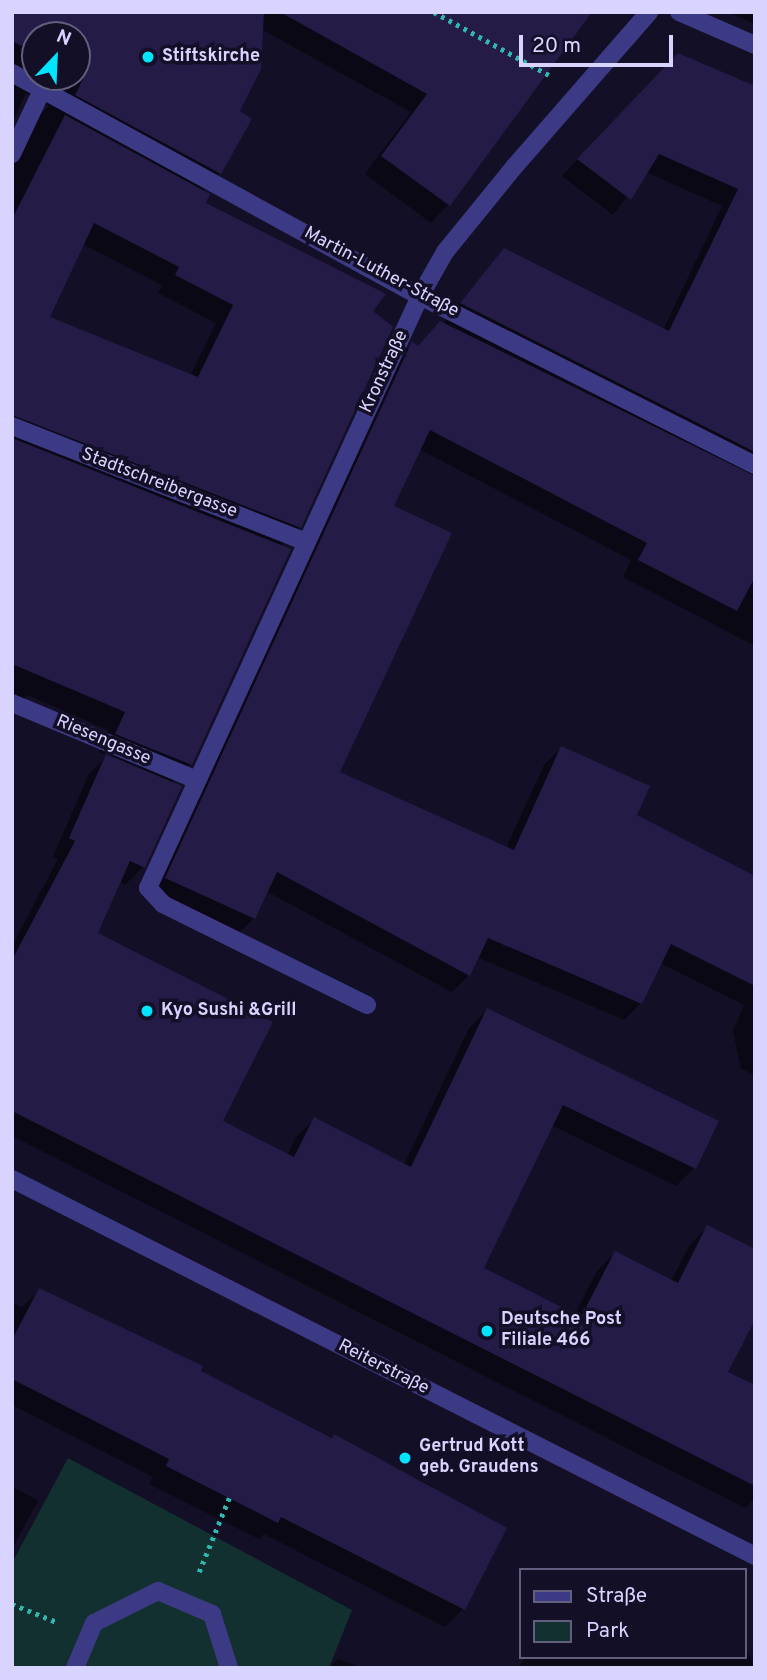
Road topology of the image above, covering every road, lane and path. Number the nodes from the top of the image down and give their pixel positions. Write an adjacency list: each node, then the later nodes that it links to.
1 (434, 12): 5 (path)
2 (649, 12): 9 (street, Kronstraße)
3 (678, 12): 4 (street)
4 (755, 45)
5 (554, 78)
6 (42, 91): 8 (street)
7 (48, 91): 9 (street, Martin-Luther-Straße)
8 (12, 154)
9 (420, 296): 11 (street, Martin-Luther-Straße); 12 (street, Kronstraße)
10 (12, 426): 12 (street, Stadtschreibergasse)
11 (755, 465)
12 (306, 541): 14 (street, Kronstraße)
13 (12, 703): 14 (street, Riesengasse)
14 (195, 779): 15 (street, Kronstraße)
15 (367, 1005)
16 (12, 1179): 18 (street, Reiterstraße)
17 (229, 1498): 19 (path)
18 (755, 1556)
19 (187, 1602): 21 (street); 23 (street)
20 (12, 1604): 21 (path)
21 (89, 1634): 22 (street)
22 (75, 1668)
23 (229, 1668)

